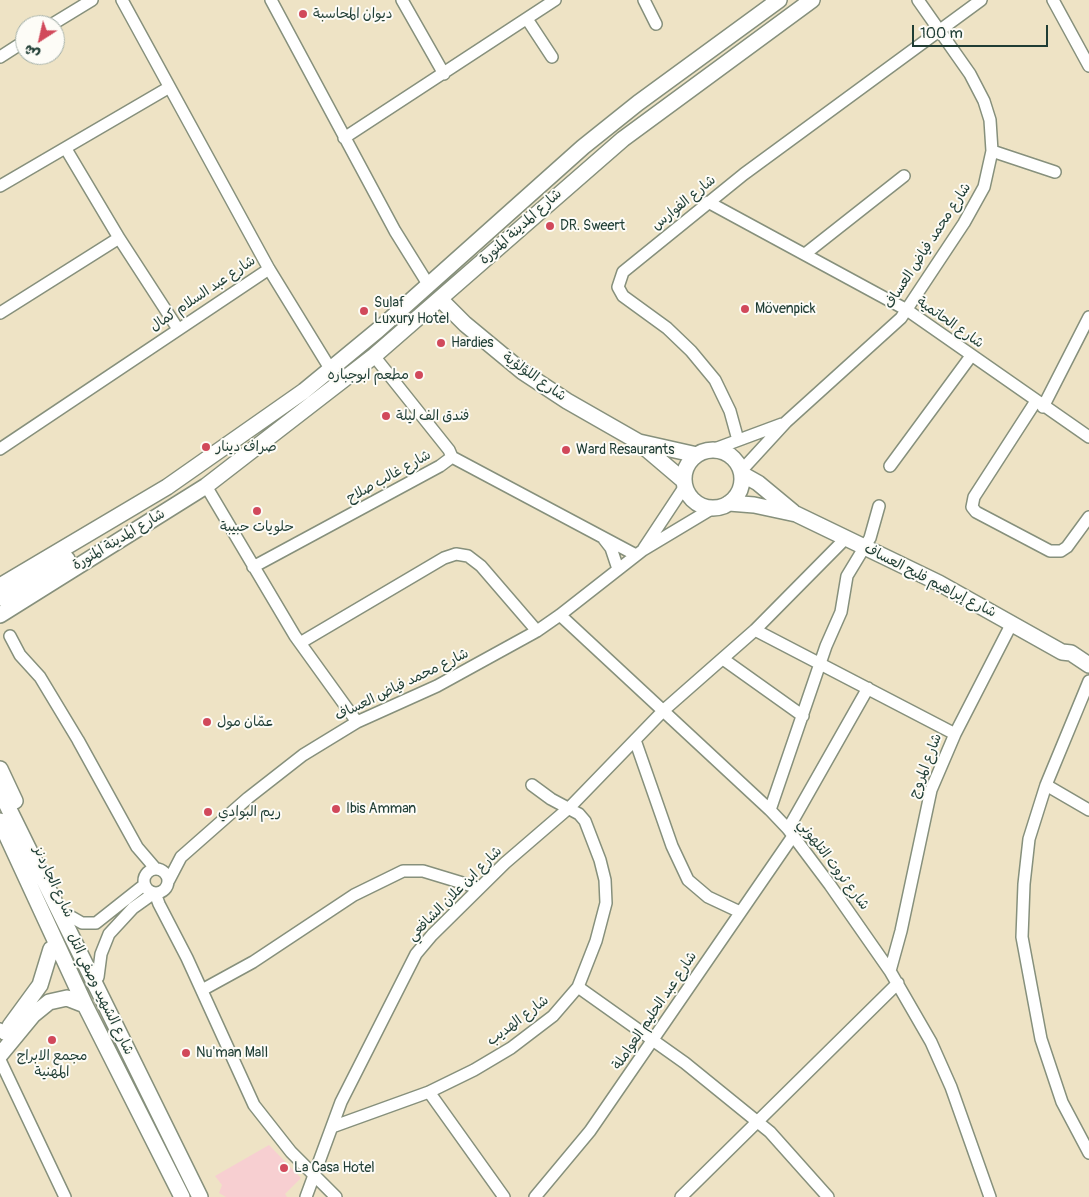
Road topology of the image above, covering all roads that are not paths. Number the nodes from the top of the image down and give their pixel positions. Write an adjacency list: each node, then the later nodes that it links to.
1 (92, 0): 12 (street)
2 (122, 0): 21 (street, شارع عبد السلام كمال)
3 (271, 0): 22 (street)
4 (402, 0): 20 (street)
5 (555, 0): 13 (street)
6 (644, 0): 14 (street)
7 (779, 0): 32 (main road, شارع المدينة المنورة)
8 (812, 0): 33 (main road, شارع المدينة المنورة)
9 (918, 0): 15 (street, شارع محمد فياض العساف)
10 (981, 0): 15 (street, شارع الفوارس)
11 (1053, 0): 19 (street)
12 (65, 16)
13 (528, 19): 18 (street); 20 (street)
14 (656, 24)
15 (940, 31): 24 (street, شارع محمد فياض العساف); 28 (street, شارع الفوارس)
16 (15, 47): 17 (street)
17 (0, 57)
18 (552, 57)
19 (1089, 66)
20 (444, 74): 22 (street)
21 (168, 88): 23 (street); 31 (street, شارع عبد السلام كمال)
22 (344, 138): 32 (street)
23 (66, 150): 27 (street); 29 (street)
24 (992, 150): 25 (street); 34 (street, شارع محمد فياض العساف)
25 (1055, 172)
26 (904, 176): 30 (street)
27 (0, 186)
28 (708, 202): 30 (street, شارع الحاتمية); 44 (street, شارع الفوارس)
29 (119, 238): 35 (street); 37 (street)
30 (805, 254): 34 (street, شارع الحاتمية)
31 (269, 269): 37 (street, شارع عبد السلام كمال); 40 (street)
32 (428, 284): 40 (main road, شارع المدينة المنورة)
33 (440, 300): 38 (main road, شارع المدينة المنورة); 45 (main road, شارع اللؤلؤية)
34 (907, 310): 39 (street, شارع الحاتمية); 42 (street, شارع محمد فياض العساف)
35 (0, 313)
36 (1089, 317): 41 (street)
37 (178, 329): 46 (street, شارع عبد السلام كمال)
38 (374, 356): 49 (street, شارع غالب صلاح); 50 (main road, شارع المدينة المنورة)
39 (970, 356): 41 (street, شارع الحاتمية); 51 (street)
40 (331, 370): 48 (main road, شارع المدينة المنورة)
41 (1040, 404): 43 (street, شارع الحاتمية); 59 (street)
42 (786, 422): 44 (street, شارع محمد فياض العساف); 52 (street, شارع محمد فياض العساف)
43 (1089, 437)
44 (738, 440): 47 (street, شارع محمد فياض العساف)
45 (637, 441): 47 (main road, شارع اللؤلؤية); 53 (main road, شارع اللؤلؤية)
46 (0, 449)
47 (705, 452): 52 (main road); 53 (main road)
48 (215, 453): 66 (main road, شارع المدينة المنورة); 67 (main road, شارع المدينة المنورة)
49 (452, 456): 60 (street); 64 (street, شارع غالب صلاح)
50 (235, 462): 54 (main road, شارع المدينة المنورة); 68 (main road, شارع المدينة المنورة)
51 (890, 466)
52 (742, 473): 55 (main road); 58 (main road, شارع إبراهيم فليح العساف)
53 (684, 483): 57 (main road); 63 (street, شارع محمد فياض العساف)
54 (206, 486): 64 (street); 68 (main road, شارع المدينة المنورة)
55 (730, 504): 57 (main road); 58 (main road, شارع إبراهيم فليح العساف)
56 (880, 506): 62 (street)
57 (713, 508): 63 (street, شارع محمد فياض العساف)
58 (796, 514): 61 (main road, شارع إبراهيم فليح العساف)
59 (1089, 517)
60 (603, 538): 63 (street); 65 (street)
61 (846, 538): 62 (main road, شارع إبراهيم فليح العساف); 71 (street, شارع ابن علان الشافعي)
62 (865, 546): 70 (main road, شارع إبراهيم فليح العساف); 77 (street)
63 (639, 552): 65 (street, شارع محمد فياض العساف)
64 (254, 567): 74 (street)
65 (618, 569): 69 (street, شارع محمد فياض العساف)
66 (0, 575)
67 (0, 586)
68 (1, 609)
69 (560, 615): 72 (street, شارع محمد فياض العساف); 82 (street, شارع ثروت التلهوني)
70 (1012, 623): 75 (main road, شارع إبراهيم فليح العساف); 85 (street)
71 (755, 630): 76 (street, شارع ابن علان الشافعي); 77 (street, شارع المروج)
72 (537, 631): 74 (street); 84 (street, شارع محمد فياض العساف)
73 (10, 636): 97 (street)
74 (300, 643): 84 (street)
75 (1062, 652): 78 (main road, شارع إبراهيم فليح العساف); 79 (main road, شارع إبراهيم فليح العساف)
76 (723, 660): 82 (street, شارع ابن علان الشافعي); 83 (street)
77 (820, 663): 81 (street, شارع المروج); 83 (street)
78 (1089, 665)
79 (1089, 677)
80 (1089, 681): 89 (street)
81 (868, 688): 85 (street, شارع المروج); 95 (street, شارع عبد الحليم العواملة)
82 (664, 710): 86 (street, شارع ابن علان الشافعي); 92 (street, شارع ثروت التلهوني)
83 (803, 716): 92 (street)
84 (357, 722): 98 (street, شارع محمد فياض العساف)
85 (955, 734): 106 (street, شارع المروج)
86 (636, 740): 91 (street, شارع ابن علان الشافعي); 103 (street)
87 (0, 769): 104 (main road, شارع الجاردنز)
88 (532, 785): 91 (street, شارع الهديب)
89 (1046, 785): 93 (street); 120 (street)
90 (0, 791): 111 (main road, شارع الشهيد وصفي التل)
91 (570, 807): 101 (street, شارع ابن علان الشافعي); 109 (street, شارع الهديب)
92 (770, 810): 95 (street, شارع ثروت التلهوني)
93 (1089, 810)
94 (0, 821): 112 (main road, شارع الشهيد وصفي التل)
95 (791, 833): 103 (street, شارع عبد الحليم العواملة); 106 (street, شارع ثروت التلهوني)
96 (0, 844): 105 (main road)
97 (137, 847): 99 (street); 100 (street)
98 (181, 857): 99 (street, شارع محمد فياض العساف); 102 (street, شارع محمد فياض العساف)
99 (156, 868): 100 (street, شارع محمد فياض العساف); 102 (street)
100 (144, 881): 102 (street); 104 (street)
101 (479, 888): 110 (street); 119 (street, شارع ابن علان الشافعي)
102 (161, 889): 107 (street, شارع محمد فياض العساف); 110 (street)
103 (740, 912): 114 (street, شارع عبد الحليم العواملة)
104 (68, 915): 107 (main road, شارع الجاردنز)
105 (51, 949): 112 (main road); 113 (main road)
106 (890, 971): 108 (street, شارع ثروت التلهوني)
107 (98, 977): 111 (main road, شارع الجاردنز)
108 (898, 983): 118 (street); 131 (street, شارع ثروت التلهوني)
109 (578, 987): 114 (street); 117 (street, شارع الهديب)
110 (202, 990): 121 (street)
111 (101, 996): 124 (main road, شارع الشهيد وصفي التل)
112 (83, 999): 115 (main road); 123 (main road, شارع الشهيد وصفي التل)
113 (1, 1034)
114 (653, 1041): 118 (street); 128 (street, شارع عبد الحليم العواملة)
115 (0, 1055)
116 (0, 1060): 122 (street)
117 (429, 1092): 119 (street, شارع الهديب); 127 (street)
118 (757, 1121): 129 (street); 130 (street)
119 (332, 1128): 121 (street, شارع ابن علان الشافعي)
120 (1089, 1153)
121 (315, 1176): 125 (street, شارع ابن علان الشافعي); 126 (street)
122 (65, 1197)
123 (182, 1197)
124 (200, 1197)
125 (306, 1197)
126 (336, 1197)
127 (504, 1197)
128 (535, 1197)
129 (681, 1197)
130 (828, 1197)
131 (990, 1197)

